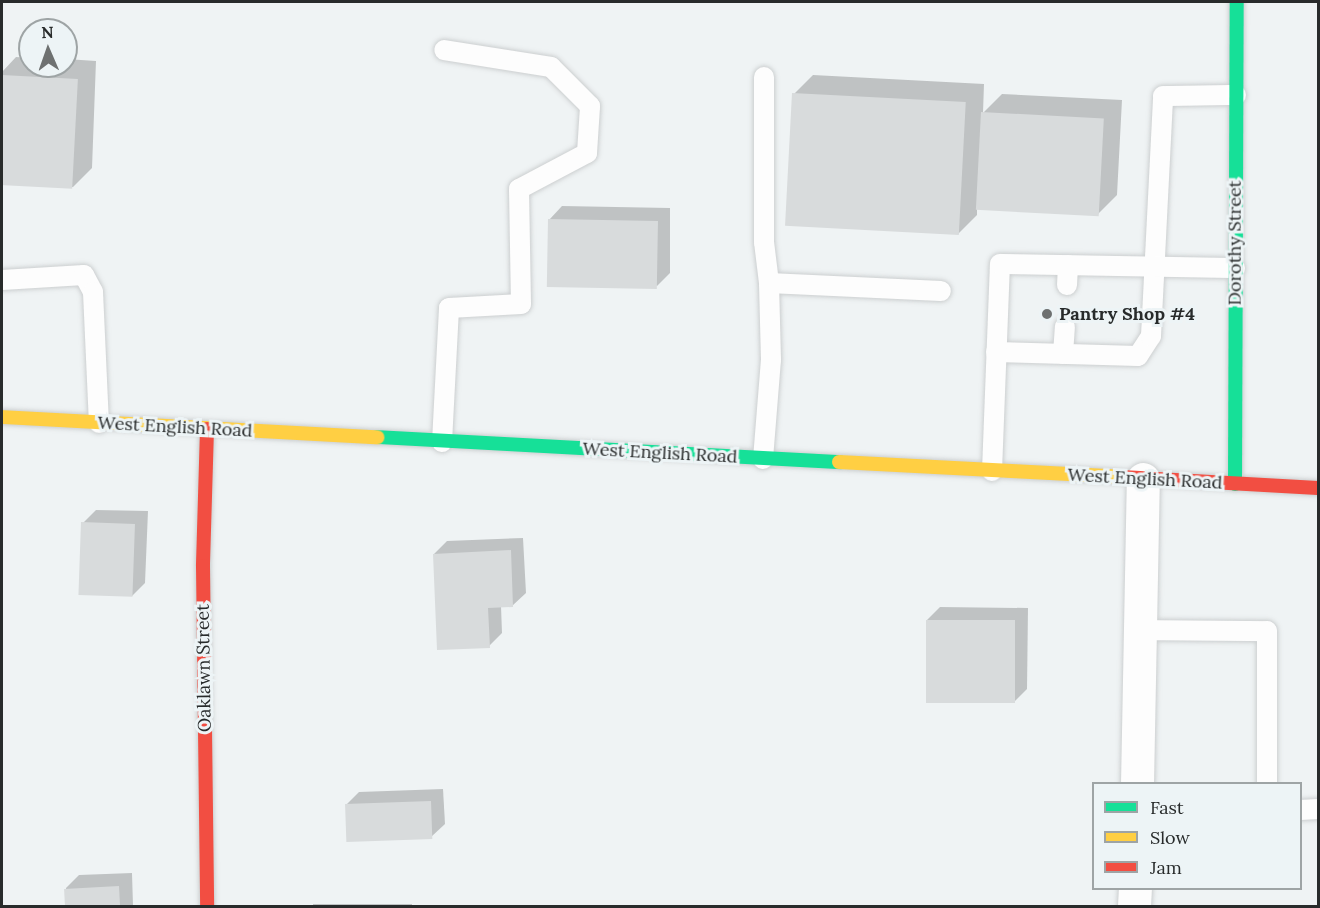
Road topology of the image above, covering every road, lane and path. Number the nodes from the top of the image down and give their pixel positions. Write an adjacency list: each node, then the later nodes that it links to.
1 (1237, 2): 4 (main road, Dorothy Street)
2 (444, 50): 18 (lane)
3 (764, 77): 9 (lane)
4 (1236, 95): 6 (lane); 7 (main road, Dorothy Street)
5 (1068, 265): 6 (lane); 10 (lane); 13 (lane)
6 (1156, 266): 7 (lane); 14 (lane)
7 (1235, 268): 22 (main road, Dorothy Street)
8 (2, 280): 16 (lane)
9 (769, 283): 11 (lane); 19 (lane)
10 (1066, 285)
11 (941, 291)
12 (1065, 327): 14 (lane)
13 (996, 352): 14 (lane); 20 (lane)
14 (1063, 354)
15 (2, 417): 16 (main road, West English Road)
16 (99, 423): 17 (main road, West English Road)
17 (207, 429): 18 (main road, West English Road); 30 (main road, Oaklawn Street)
18 (442, 442): 19 (main road, West English Road)
19 (763, 459): 20 (main road, West English Road)
20 (992, 471): 21 (main road, West English Road)
21 (1143, 479): 22 (main road, West English Road); 24 (street)
22 (1235, 484): 23 (main road, West English Road)
23 (1318, 488)
24 (1140, 630): 25 (street); 26 (lane)
25 (1137, 782)
26 (1267, 782)
27 (1318, 809): 28 (lane)
28 (1302, 810)
29 (1135, 890): 31 (street)
30 (207, 906)
31 (1134, 906)

